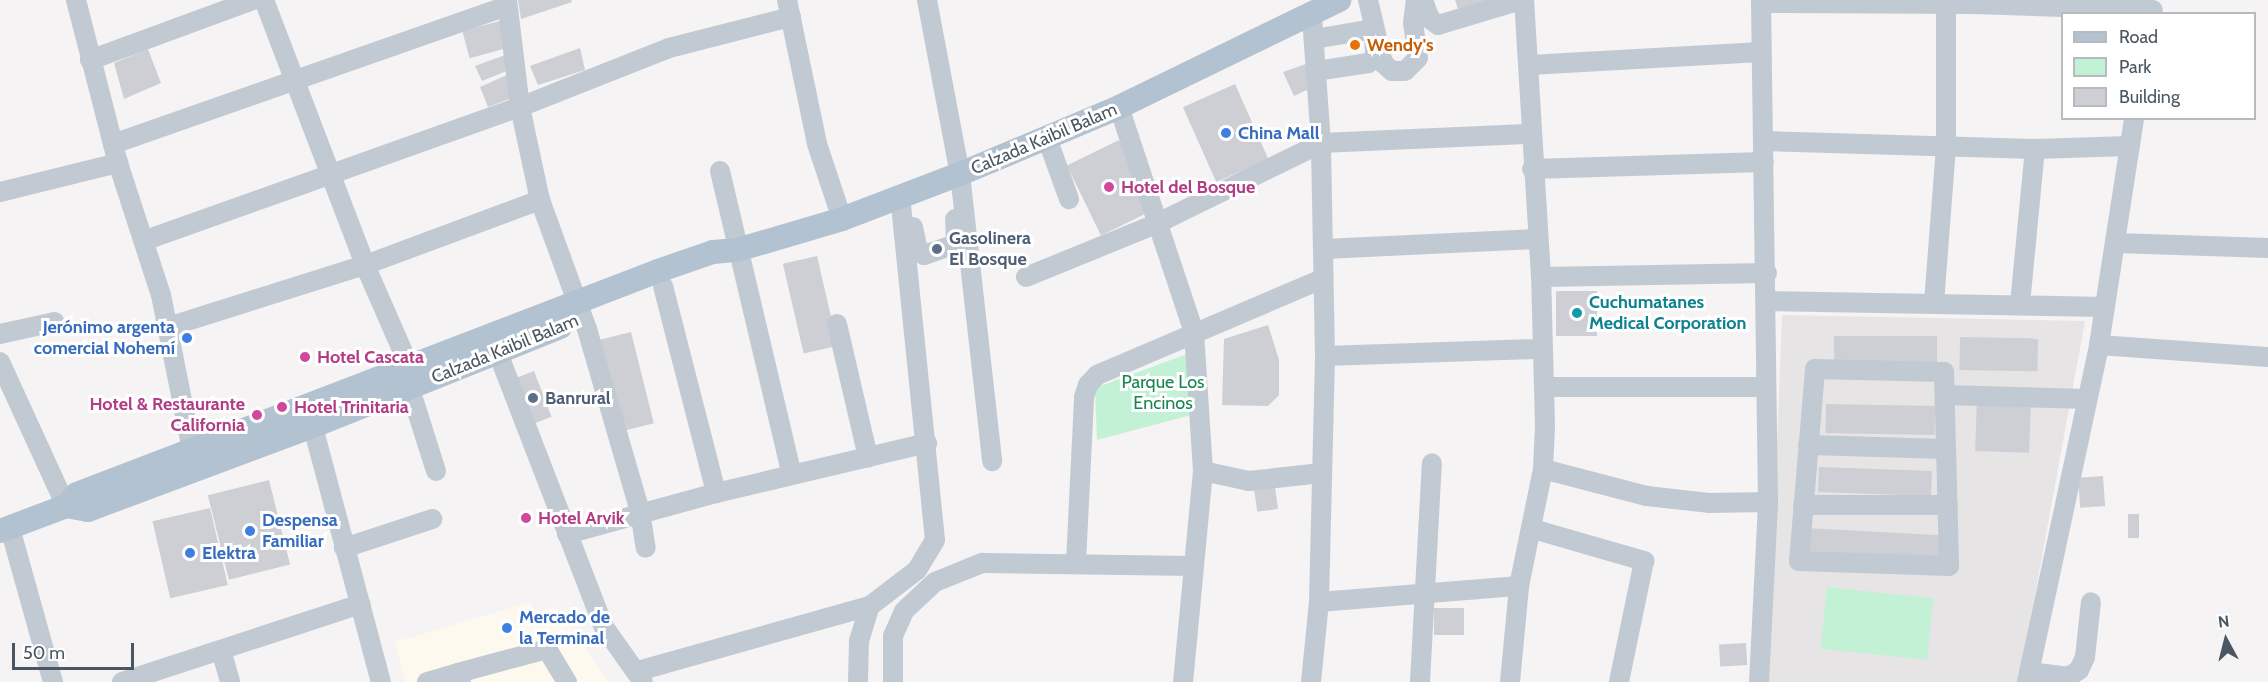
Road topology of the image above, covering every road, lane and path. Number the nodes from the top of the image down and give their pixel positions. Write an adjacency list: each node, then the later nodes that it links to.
1 (76, 0): 18 (street)
2 (253, 0): 18 (street)
3 (264, 0): 21 (street)
4 (927, 0): 37 (street)
5 (1339, 0): 16 (main road, Calzada Kaibil Balam)
6 (1368, 0): 7 (street)
7 (1416, 0)
8 (1423, 0): 9 (street)
9 (1523, 0): 19 (street)
10 (1761, 1): 13 (street); 17 (street)
11 (1973, 2): 13 (street); 15 (street)
12 (507, 3): 21 (street); 22 (street)
13 (1946, 3): 29 (street)
14 (789, 8): 22 (street); 42 (street)
15 (2153, 8)
16 (1313, 27): 20 (street); 20 (street); 23 (main road, Calzada Kaibil Balam)
17 (1761, 52): 19 (street); 27 (street)
18 (90, 60): 32 (street)
19 (1530, 65): 25 (street)
20 (1316, 71): 28 (street)
21 (297, 80): 32 (street); 36 (street)
22 (520, 107): 36 (street); 41 (street)
23 (1119, 107): 26 (main road, Calzada Kaibil Balam); 44 (street)
24 (2134, 120): 30 (street)
25 (1531, 134): 28 (street); 34 (street)
26 (1047, 138): 37 (main road, Calzada Kaibil Balam); 40 (street)
27 (1764, 141): 29 (street); 33 (street)
28 (1321, 143): 44 (street); 49 (street)
29 (1946, 146): 31 (street); 58 (street)
30 (2130, 146): 31 (street); 47 (street)
31 (2035, 149): 59 (street)
32 (116, 154): 38 (street); 46 (street)
33 (1764, 162): 34 (street); 52 (street)
34 (1532, 169): 45 (street)
35 (720, 171): 50 (street)
36 (331, 174): 46 (street); 51 (street)
37 (955, 176): 39 (main road, Calzada Kaibil Balam); 43 (street)
38 (0, 192)
39 (905, 194): 42 (main road, Calzada Kaibil Balam); 43 (street); 79 (street)
40 (1070, 199)
41 (540, 200): 51 (street); 61 (street)
42 (842, 219): 50 (main road, Calzada Kaibil Balam)
43 (960, 219): 84 (street)
44 (1158, 223): 53 (street); 65 (street)
45 (1538, 239): 49 (street); 54 (street)
46 (146, 240): 64 (street)
47 (2116, 243): 48 (street); 60 (street)
48 (2268, 248)
49 (1324, 249): 55 (street)
50 (737, 250): 56 (main road, Calzada Kaibil Balam); 61 (main road, Calzada Kaibil Balam); 90 (street)
51 (365, 265): 64 (street); 73 (street)
52 (1767, 273): 54 (street); 57 (street)
53 (1026, 277)
54 (1541, 277): 68 (street)
55 (1323, 279): 65 (street); 70 (street)
56 (663, 286): 61 (main road, Calzada Kaibil Balam); 91 (street)
57 (1767, 301): 58 (street); 75 (street)
58 (1934, 303): 59 (street)
59 (2019, 304): 60 (street)
60 (2105, 308): 67 (street)
61 (579, 310): 69 (main road, Calzada Kaibil Balam); 73 (main road, Calzada Kaibil Balam); 96 (street)
62 (55, 322): 66 (street)
63 (837, 324): 83 (street)
64 (168, 327): 82 (street)
65 (1194, 332): 88 (street); 103 (street)
66 (0, 334)
67 (2099, 345): 71 (street); 77 (street)
68 (1540, 349): 70 (street); 74 (street)
69 (498, 353): 73 (main road, Calzada Kaibil Balam); 100 (street)
70 (1325, 356): 89 (street)
71 (2268, 357)
72 (0, 362): 94 (street)
73 (410, 378): 78 (main road, Calzada Kaibil Balam); 87 (street)
74 (1545, 387): 75 (street); 86 (street)
75 (1766, 387): 92 (street)
76 (1945, 395): 77 (street); 80 (street); 81 (street)
77 (2088, 399): 113 (street)
78 (310, 417): 82 (main road, Calzada Kaibil Balam); 94 (main road, Calzada Kaibil Balam); 101 (street)
79 (927, 443): 83 (street); 110 (street)
80 (1809, 445): 81 (street); 93 (street)
81 (1946, 449): 95 (street)
82 (192, 450): 94 (main road, Calzada Kaibil Balam)
83 (868, 457): 90 (street)
84 (992, 461)
85 (1432, 463): 106 (street)
86 (1543, 469): 92 (street); 98 (street)
87 (436, 471)
88 (1203, 471): 89 (street); 104 (street)
89 (1322, 473): 107 (street)
90 (792, 475): 91 (street)
91 (716, 493): 96 (street)
92 (1768, 502): 128 (street)
93 (1803, 504): 95 (street); 95 (street)
94 (66, 506): 99 (main road, Calzada Kaibil Balam)
95 (1948, 506)
96 (640, 512): 100 (street); 102 (street)
97 (432, 519): 101 (street)
98 (1533, 529): 105 (street); 127 (street)
99 (5, 530): 115 (street)
100 (567, 534): 112 (street)
101 (344, 548): 109 (street)
102 (646, 549)
103 (1076, 563): 104 (street); 122 (street)
104 (1193, 566): 123 (street)
105 (1520, 586): 106 (street); 126 (street)
106 (1424, 597): 107 (street); 125 (street)
107 (1319, 602): 124 (street)
108 (2091, 602): 113 (street)
109 (361, 604): 111 (street); 118 (street)
110 (870, 606): 112 (street); 121 (street)
111 (221, 650): 116 (street); 117 (street)
112 (640, 677)
113 (2028, 677)
114 (459, 678): 119 (street); 120 (street)
115 (53, 682)
116 (122, 682)
117 (230, 682)
118 (381, 682)
119 (427, 682)
120 (567, 682)
121 (858, 682)
122 (893, 682)
123 (1183, 682)
124 (1311, 682)
125 (1420, 682)
126 (1510, 682)
127 (1619, 682)
128 (1759, 682)

